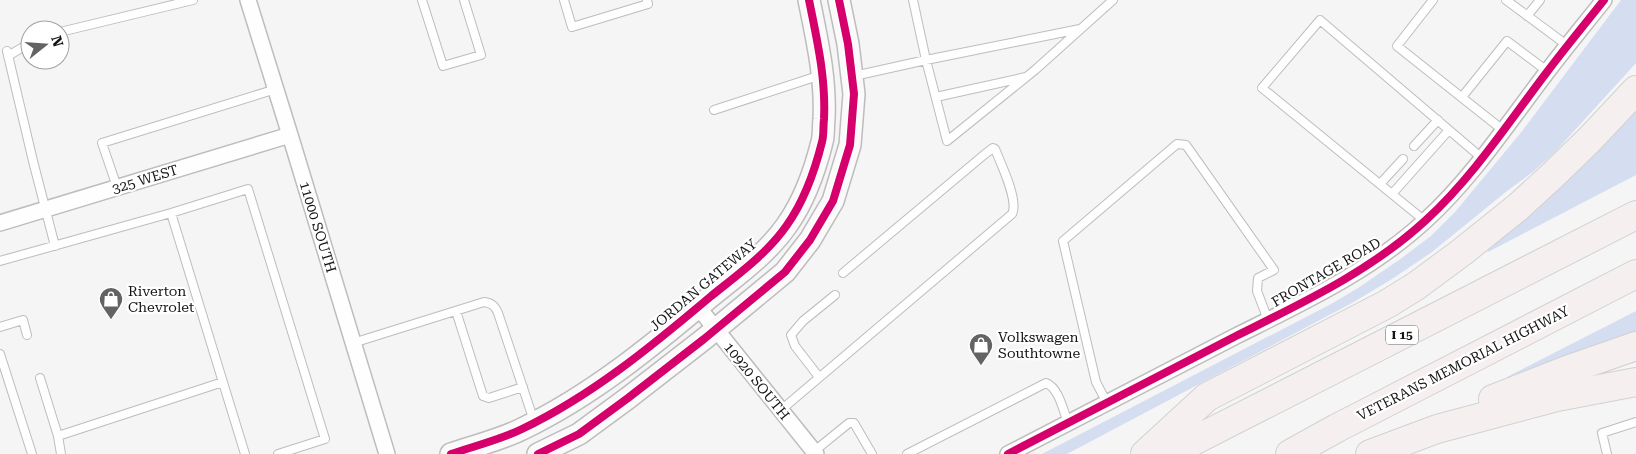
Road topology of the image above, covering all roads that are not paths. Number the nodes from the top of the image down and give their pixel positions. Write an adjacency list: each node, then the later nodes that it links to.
1 (193, 0): 17 (lane)
2 (248, 0): 25 (street, 11000 SOUTH)
3 (422, 0): 4 (lane)
4 (464, 0)
5 (564, 0): 6 (lane)
6 (647, 0)
7 (808, 0): 22 (main road, JORDAN GATEWAY)
8 (839, 0): 23 (main road)
9 (913, 0): 20 (lane)
10 (1113, 0): 16 (lane)
11 (1433, 0): 28 (lane)
12 (1506, 0): 15 (lane)
13 (1540, 0): 15 (lane)
14 (1604, 0): 18 (street, FRONTAGE ROAD)
15 (1528, 16): 18 (lane)
16 (1081, 29): 20 (lane); 24 (lane)
17 (70, 30)
18 (1568, 46): 21 (street, FRONTAGE ROAD)
19 (20, 48): 40 (lane)
20 (926, 60): 23 (lane); 27 (lane)
21 (1547, 71): 28 (lane); 32 (street, FRONTAGE ROAD)
22 (823, 74): 29 (lane); 50 (main road, JORDAN GATEWAY)
23 (852, 76): 54 (main road)
24 (1028, 76): 27 (lane); 27 (lane)
25 (276, 89): 33 (street, 11000 SOUTH); 38 (lane)
26 (1636, 90): 84 (highway)
27 (936, 97)
28 (1462, 97): 32 (lane)
29 (714, 110)
30 (1438, 120): 31 (lane); 34 (lane); 37 (lane)
31 (1449, 130): 36 (lane); 39 (lane)
32 (1504, 131): 36 (street, FRONTAGE ROAD)
33 (290, 135): 38 (street, 325 WEST); 56 (street, 11000 SOUTH)
34 (1414, 146)
35 (1403, 159): 37 (lane)
36 (1483, 159): 43 (street, FRONTAGE ROAD)
37 (1380, 184): 39 (lane)
38 (117, 187): 40 (street, 325 WEST)
39 (1392, 194): 43 (lane)
40 (44, 209): 44 (street, 325 WEST); 45 (lane)
41 (171, 213): 45 (lane); 62 (lane); 77 (lane)
42 (1636, 216): 85 (highway, I 15)
43 (1425, 221): 52 (street, FRONTAGE ROAD)
44 (0, 223)
45 (55, 246): 46 (lane)
46 (0, 262)
47 (843, 273): 61 (lane)
48 (1636, 274): 86 (highway, VETERANS MEMORIAL HIGHWAY)
49 (835, 295): 61 (lane)
50 (698, 307): 54 (street, 10920 SOUTH); 69 (main road, JORDAN GATEWAY)
51 (456, 311): 56 (lane); 64 (lane); 64 (lane)
52 (1268, 320): 66 (street, FRONTAGE ROAD); 66 (lane)
53 (0, 328): 55 (lane)
54 (716, 329): 67 (street, 10920 SOUTH); 80 (main road)
55 (27, 335)
56 (353, 343): 78 (street, 11000 SOUTH)
57 (1636, 346): 71 (highway)
58 (0, 354): 74 (lane)
59 (1636, 369): 65 (highway)
60 (40, 378): 72 (lane)
61 (819, 378): 67 (lane)
62 (223, 382): 72 (lane); 76 (lane)
63 (1636, 382): 65 (highway)
64 (523, 387): 69 (lane)
65 (1556, 397): 71 (highway)
66 (1107, 403): 70 (street, FRONTAGE ROAD)
67 (781, 410): 73 (street, 10920 SOUTH)
68 (1636, 422): 88 (lane)
69 (535, 423): 79 (main road, JORDAN GATEWAY)
70 (1068, 423): 82 (lane); 83 (street, FRONTAGE ROAD)
71 (1436, 429): 87 (highway)
72 (58, 436): 75 (lane)
73 (814, 453): 81 (lane)
74 (32, 454)
75 (61, 454)
76 (245, 454)
77 (278, 454)
78 (387, 454)
79 (451, 454)
80 (538, 454)
81 (872, 454)
82 (907, 454)
83 (1008, 454)
84 (1145, 454)
85 (1168, 454)
86 (1290, 454)
87 (1370, 454)
88 (1607, 454)

